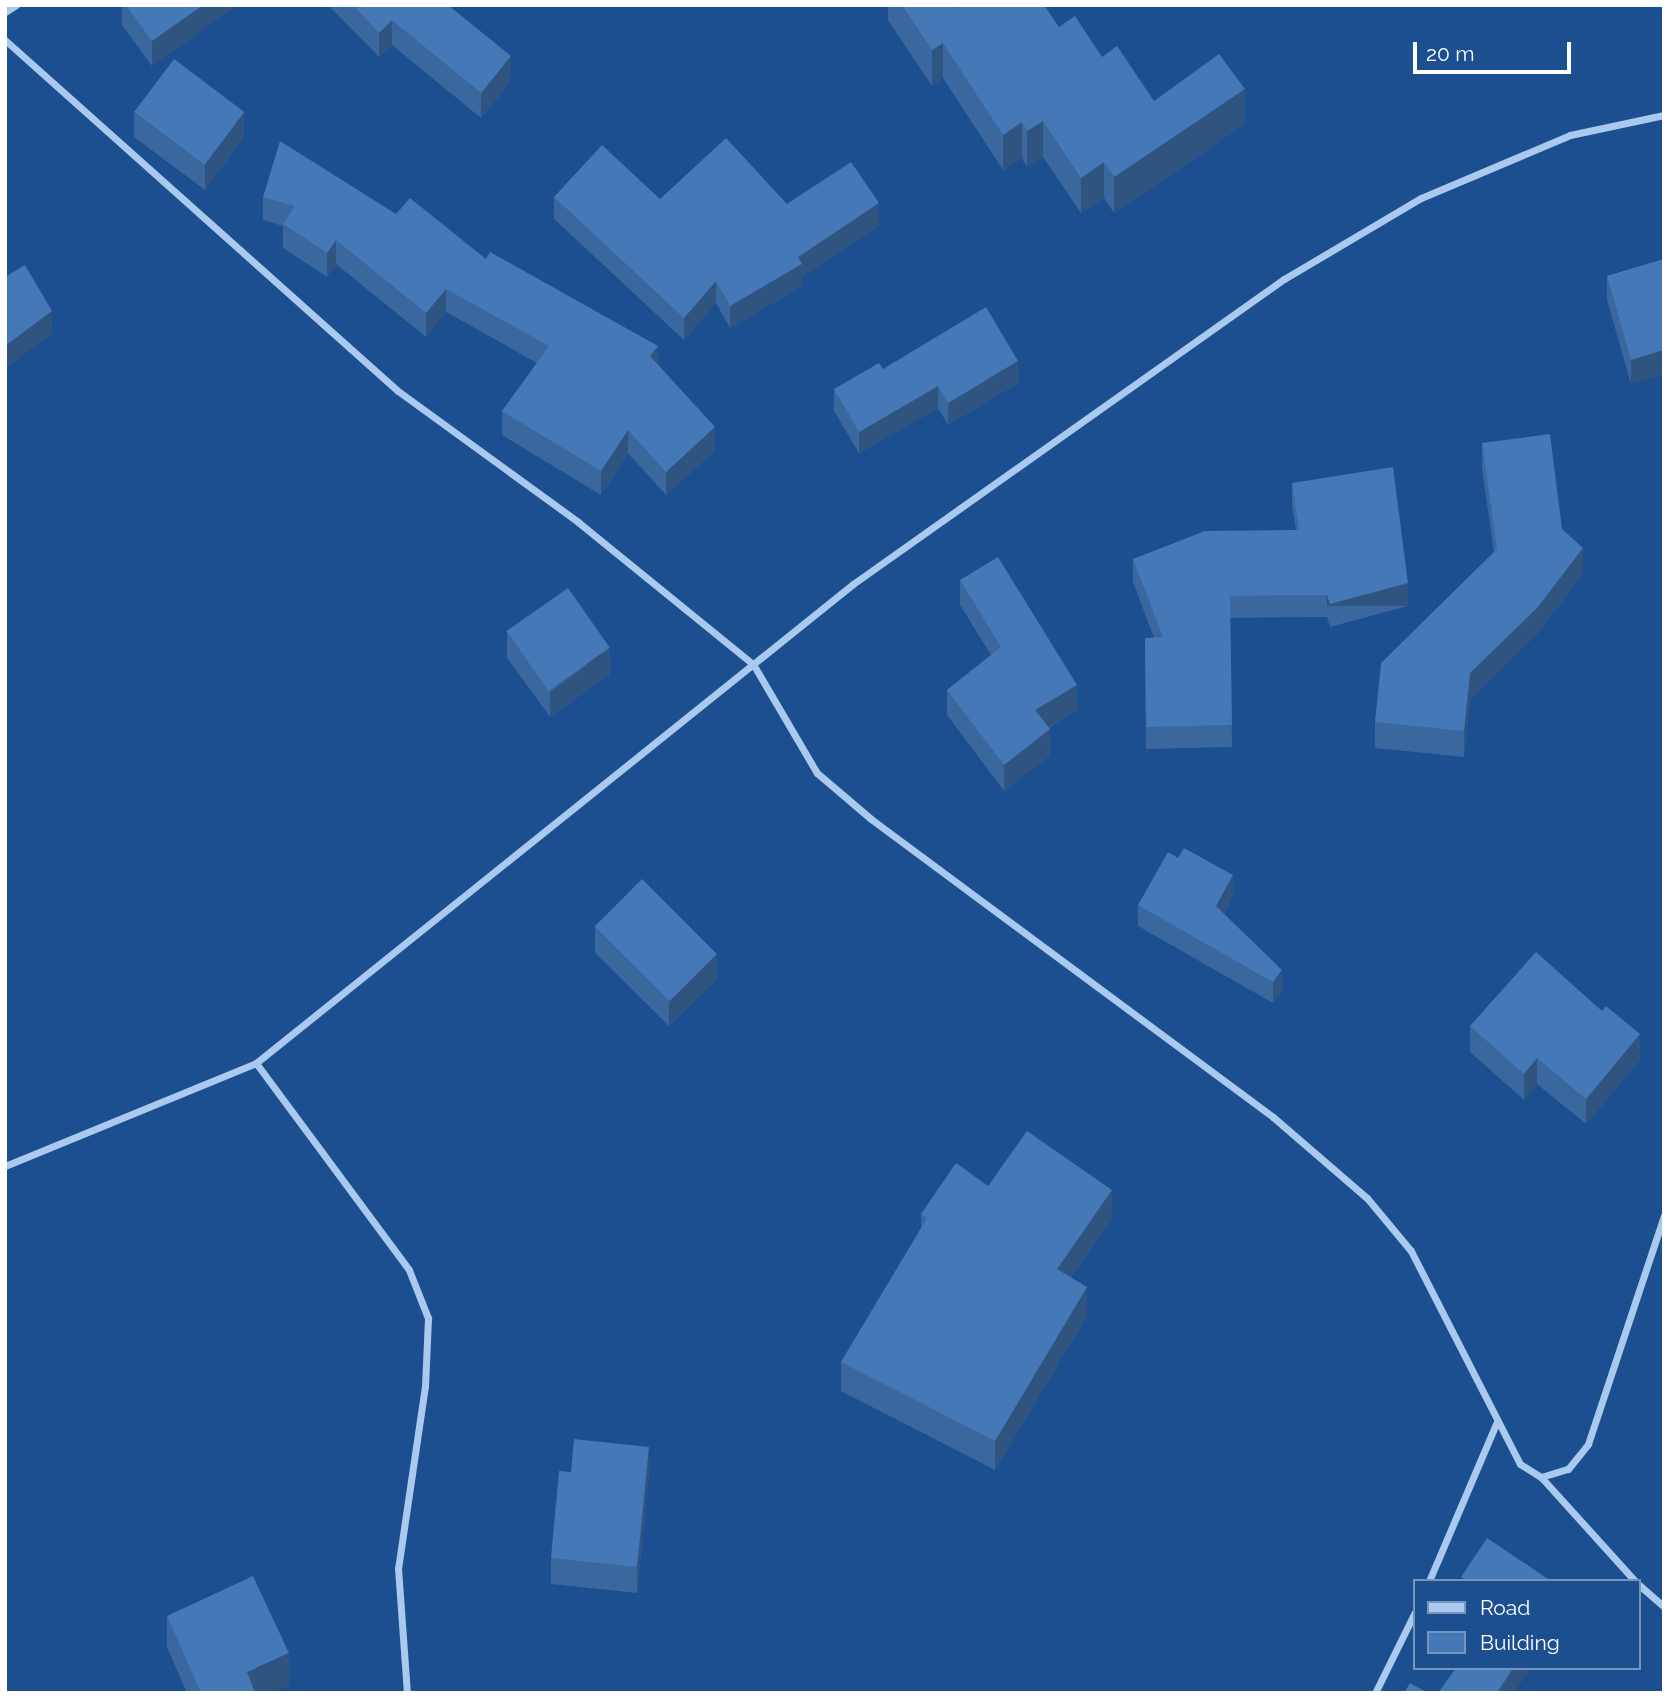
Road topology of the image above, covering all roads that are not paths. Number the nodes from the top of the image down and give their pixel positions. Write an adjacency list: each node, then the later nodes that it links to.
1 (16, 5): 2 (street)
2 (5, 12)
3 (5, 40): 5 (street)
4 (1664, 115): 5 (street)
5 (753, 664): 6 (street); 9 (street)
6 (256, 1063): 7 (street); 16 (street)
7 (5, 1166)
8 (1664, 1215): 10 (street)
9 (1496, 1424): 10 (street); 11 (street)
10 (1541, 1477): 12 (street)
11 (1430, 1579)
12 (1633, 1579)
13 (1641, 1587): 14 (street)
14 (1664, 1607)
15 (1414, 1614): 17 (street)
16 (407, 1693)
17 (1375, 1693)

